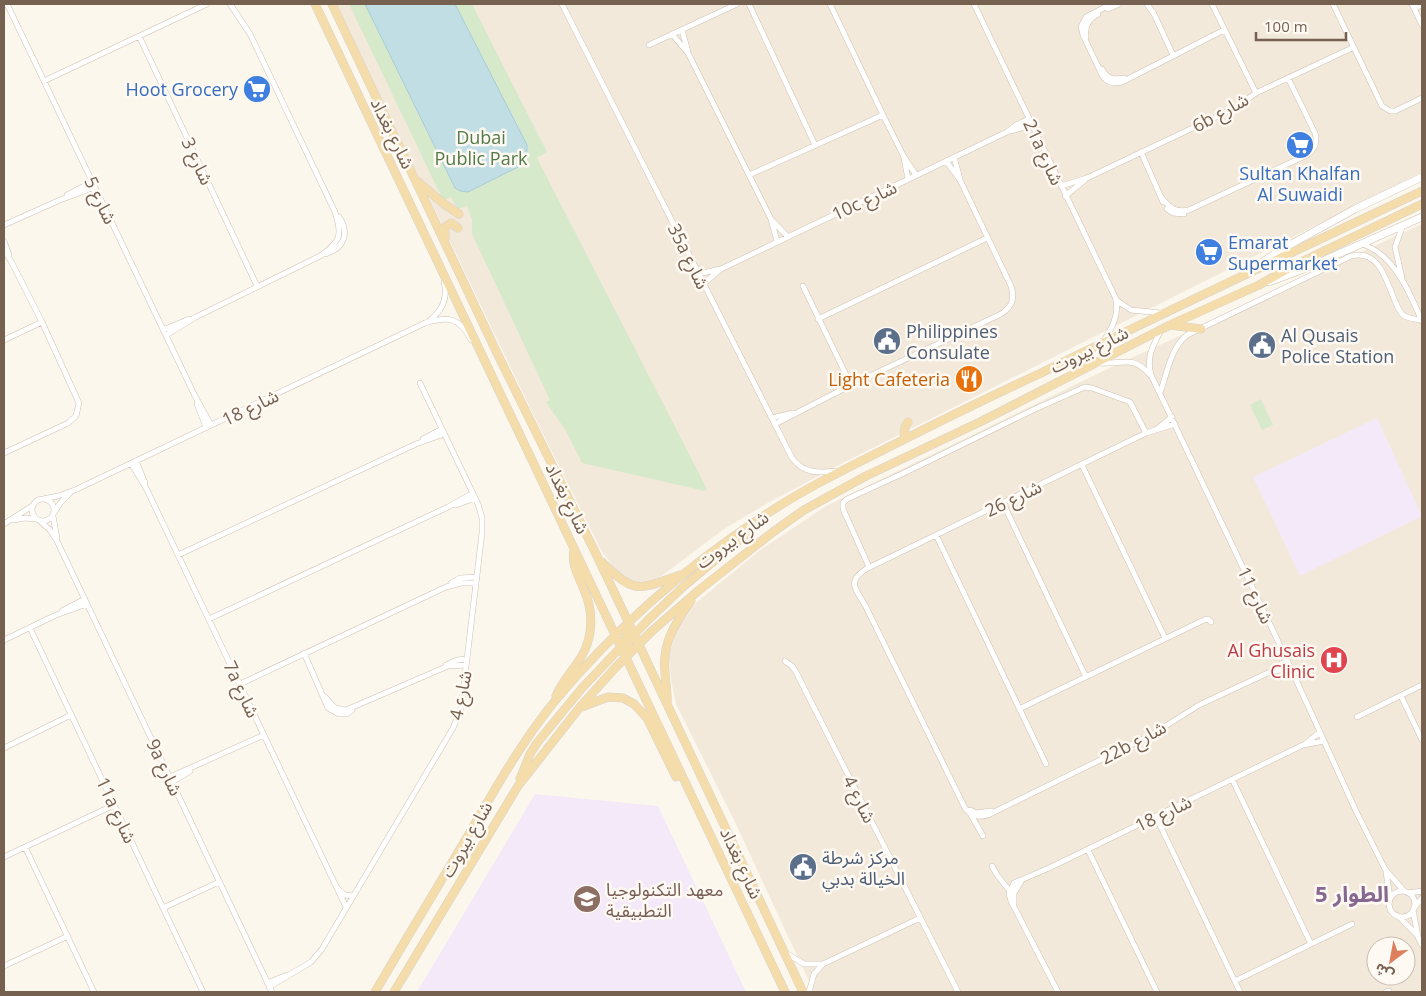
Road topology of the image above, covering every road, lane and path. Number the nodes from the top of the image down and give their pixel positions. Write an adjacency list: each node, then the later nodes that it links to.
1 (7, 4): 28 (street, شارع 5)
2 (207, 4): 22 (street)
3 (230, 4): 76 (street)
4 (315, 4): 68 (main road, شارع بغداد)
5 (332, 4): 45 (main road, شارع بغداد)
6 (562, 4): 71 (street, 35a شارع)
7 (737, 4): 19 (street)
8 (749, 4): 35 (street)
9 (830, 4): 31 (street)
10 (974, 4): 32 (street, 21a شارع)
11 (1119, 4): 15 (street)
12 (1149, 4): 26 (street)
13 (1212, 4): 20 (street)
14 (1333, 4): 24 (street)
15 (1111, 5): 26 (street)
16 (1422, 5): 17 (street)
17 (1413, 6): 18 (street)
18 (1422, 24)
19 (682, 30): 21 (street); 25 (street)
20 (1224, 30): 26 (street); 29 (street)
21 (672, 34): 23 (street); 25 (street)
22 (139, 36): 28 (street); 76 (street, شارع 3)
23 (649, 45)
24 (1354, 46): 27 (street, 6b شارع); 30 (street)
25 (688, 53): 40 (street)
26 (1173, 55)
27 (1288, 78): 29 (street, 6b شارع); 36 (street)
28 (44, 81): 47 (street, شارع 5)
29 (1256, 92): 36 (street, 6b شارع)
30 (1422, 98)
31 (883, 115): 35 (street); 37 (street)
32 (1029, 119): 33 (street, 21a شارع); 34 (street, 10c شارع)
33 (1032, 125): 34 (street, 10c شارع); 48 (street, 21a شارع)
34 (1007, 132): 38 (street, 10c شارع)
35 (815, 145): 40 (street)
36 (1140, 152): 43 (street, 6b شارع)
37 (904, 157): 41 (street); 44 (street)
38 (954, 157): 39 (street, 10c شارع); 46 (street)
39 (946, 161): 41 (street, 10c شارع); 46 (street)
40 (749, 175): 54 (street)
41 (916, 175): 44 (street, 10c شارع)
42 (1422, 177): 70 (main road, شارع بيروت)
43 (1087, 178): 48 (street, 6b شارع); 50 (street, 6b شارع)
44 (908, 179): 58 (street, 10c شارع)
45 (415, 180): 52 (main road); 62 (main road, شارع بغداد)
46 (960, 180): 59 (street)
47 (94, 185): 55 (street); 87 (street, شارع 5)
48 (1061, 186): 50 (street, 21a شارع)
49 (1422, 191): 70 (main road, شارع بيروت)
50 (1065, 196): 78 (street, 21a شارع)
51 (1422, 204): 75 (main road, شارع بيروت)
52 (459, 214)
53 (1422, 216): 56 (main road, شارع بيروت)
54 (771, 218): 58 (street); 61 (street)
55 (4, 225)
56 (1403, 226): 63 (main road, شارع بيروت); 73 (street)
57 (458, 228): 62 (main road)
58 (787, 236): 61 (street, 10c شارع)
59 (987, 238): 80 (street); 94 (street)
60 (4, 241): 66 (street)
61 (777, 241): 69 (street, 10c شارع)
62 (446, 242): 124 (main road, شارع بغداد)
63 (1362, 244): 65 (main road, شارع بيروت); 67 (street)
64 (4, 250): 66 (street)
65 (1350, 253): 72 (street); 75 (main road, شارع بيروت); 85 (street)
66 (12, 263): 82 (street)
67 (1390, 264): 72 (street); 73 (street)
68 (442, 268): 83 (street, شارع 18); 92 (main road, شارع بغداد)
69 (721, 269): 71 (street, 10c شارع); 74 (street, 10c شارع)
70 (1249, 272): 79 (main road, شارع بيروت)
71 (698, 274): 74 (street, 35a شارع)
72 (1384, 276): 81 (street)
73 (1403, 281): 81 (street)
74 (703, 284): 98 (street, 35a شارع)
75 (1259, 285): 84 (main road, شارع بيروت)
76 (257, 286): 87 (street)
77 (802, 286): 80 (street)
78 (1116, 299): 79 (street); 89 (street)
79 (1163, 313): 89 (main road, شارع بيروت)
80 (818, 318): 94 (street)
81 (1422, 321)
82 (42, 322): 88 (street); 107 (street)
83 (425, 323): 92 (street, شارع 18); 102 (street, شارع 18)
84 (1170, 325): 85 (main road); 86 (main road, شارع بيروت)
85 (1201, 329): 95 (street)
86 (1161, 330): 90 (main road, شارع بيروت); 91 (street, شارع 11)
87 (164, 333): 102 (street, شارع 5)
88 (4, 340)
89 (1103, 342): 106 (main road, شارع بيروت)
90 (1099, 362): 91 (street, شارع 11); 130 (main road, شارع بيروت)
91 (1151, 375): 95 (street, شارع 11)
92 (493, 376): 122 (main road, شارع بغداد)
93 (420, 383): 104 (street, شارع 4)
94 (851, 385): 96 (street)
95 (1160, 393): 97 (street, شارع 11)
96 (798, 412): 98 (street); 100 (street)
97 (1172, 417): 101 (street, شارع 11); 103 (street, شارع 26)
98 (772, 418): 100 (street, 35a شارع)
99 (908, 422): 106 (main road)
100 (775, 424): 110 (street, 35a شارع)
101 (1175, 424): 103 (street, شارع 26); 145 (street, شارع 11)
102 (209, 426): 108 (street, شارع 18)
103 (1156, 429): 105 (street, شارع 26)
104 (443, 431): 112 (street, شارع 4); 123 (street)
105 (1146, 433): 109 (street, شارع 26); 125 (street)
106 (904, 439): 110 (main road, شارع بيروت)
107 (4, 453)
108 (134, 462): 111 (street, شارع 18); 123 (street, 7a شارع)
109 (1082, 465): 114 (street, شارع 26); 138 (street)
110 (842, 470): 117 (main road, شارع بيروت)
111 (75, 490): 113 (street, شارع 18); 116 (street, شارع 18)
112 (474, 496): 127 (street, شارع 4); 132 (street)
113 (43, 499): 115 (street); 116 (street)
114 (1003, 503): 120 (street, شارع 26); 151 (street)
115 (33, 506): 118 (street); 119 (street)
116 (54, 515): 118 (street); 121 (street, 9a شارع)
117 (763, 516): 126 (main road, شارع بيروت); 136 (main road)
118 (38, 520): 119 (street); 121 (street, 9a شارع)
119 (5, 523)
120 (936, 535): 125 (street, شارع 26); 158 (street)
121 (57, 541): 131 (street, 9a شارع)
122 (574, 548): 137 (main road, شارع بغداد); 155 (main road)
123 (178, 555): 132 (street, 7a شارع)
124 (598, 558): 126 (main road); 134 (main road, شارع بغداد)
125 (869, 567): 171 (street, شارع 26)
126 (685, 573): 134 (main road, شارع بيروت)
127 (477, 577): 128 (street, شارع 4); 129 (street)
128 (476, 584): 129 (street); 144 (street, شارع 4)
129 (446, 587): 142 (street)
130 (698, 591): 140 (main road, شارع بيروت); 156 (main road)
131 (86, 602): 135 (street); 169 (street, 9a شارع)
132 (209, 619): 152 (street, 7a شارع)
133 (1211, 622): 138 (street)
134 (628, 623): 136 (main road, شارع بغداد); 137 (main road, شارع بيروت); 141 (main road)
135 (30, 628): 139 (street); 159 (street, 11a شارع)
136 (634, 634): 140 (main road, شارع بغداد); 143 (main road)
137 (615, 636): 141 (main road, شارع بغداد); 155 (main road, شارع بيروت)
138 (1165, 638): 151 (street)
139 (4, 640)
140 (639, 644): 143 (main road, شارع بيروت); 156 (main road, شارع بغداد)
141 (620, 648): 143 (main road, شارع بغداد); 170 (main road)
142 (304, 653): 149 (street); 152 (street)
143 (625, 658): 157 (main road, شارع بيروت); 176 (main road, شارع بغداد)
144 (467, 659): 147 (street, شارع 4); 149 (street)
145 (1287, 660): 148 (street, شارع 11); 150 (street, 22b شارع)
146 (785, 661): 197 (street, شارع 4)
147 (466, 665): 149 (street); 189 (street, شارع 4)
148 (1290, 668): 150 (street, 22b شارع); 161 (street, شارع 11)
149 (440, 670)
150 (1270, 672): 173 (street, 22b شارع)
151 (1086, 676): 158 (street)
152 (240, 684): 162 (street, 7a شارع)
153 (1422, 685): 154 (street)
154 (1401, 696): 160 (street); 163 (street)
155 (554, 703): 210 (main road, شارع بيروت)
156 (667, 705): 203 (main road, شارع بغداد)
157 (580, 707): 170 (main road, شارع بيروت); 176 (main road)
158 (1019, 709): 167 (street)
159 (72, 715): 166 (street); 172 (street, 11a شارع)
160 (1357, 717)
161 (1320, 732): 164 (street, شارع 11); 165 (street, شارع 18)
162 (264, 735): 169 (street); 185 (street, 7a شارع)
163 (1422, 740)
164 (1324, 741): 165 (street, شارع 18); 182 (street, شارع 11)
165 (1303, 746): 168 (street, شارع 18)
166 (4, 748)
167 (1046, 764)
168 (1232, 779): 175 (street, شارع 18); 201 (street)
169 (171, 780): 184 (street, 9a شارع)
170 (518, 786): 211 (main road, شارع بيروت)
171 (962, 801): 173 (street, 22b شارع); 174 (street)
172 (114, 805): 178 (street); 193 (street, 11a شارع)
173 (996, 810): 174 (street, 22b شارع)
174 (971, 814): 177 (street)
175 (1156, 817): 179 (street, شارع 18); 206 (street)
176 (703, 822): 212 (main road, شارع بغداد)
177 (983, 836)
178 (25, 847): 180 (street); 199 (street)
179 (1088, 850): 183 (street, شارع 18); 217 (street)
180 (4, 857)
181 (992, 866): 186 (street)
182 (1385, 869): 188 (street, شارع 11); 190 (street, شارع 11)
183 (1023, 880): 186 (street, شارع 18); 194 (street)
184 (219, 882): 193 (street); 207 (street, 9a شارع)
185 (336, 887): 189 (street); 192 (street, 7a شارع)
186 (1010, 890): 194 (street)
187 (1422, 891): 188 (street)
188 (1406, 892): 190 (street); 195 (street)
189 (353, 896): 192 (street, شارع 4)
190 (1390, 898): 196 (street)
191 (1422, 898): 195 (street)
192 (346, 907): 207 (street, شارع 4)
193 (163, 908): 209 (street, 11a شارع)
194 (1015, 908): 216 (street)
195 (1413, 909): 196 (street); 200 (street)
196 (1398, 916): 200 (street)
197 (920, 918): 204 (street); 215 (street, شارع 4)
198 (1352, 924): 201 (street)
199 (68, 936): 205 (street); 208 (street)
200 (1418, 936): 202 (street)
201 (1311, 944): 206 (street)
202 (1422, 944)
203 (784, 952): 204 (street); 213 (main road, شارع بغداد)
204 (823, 964): 214 (street)
205 (4, 966)
206 (1235, 981): 218 (street)
207 (269, 987)
208 (94, 992)
209 (204, 992)
210 (375, 992)
211 (394, 992)
212 (785, 992)
213 (804, 992)
214 (809, 992)
215 (958, 992)
216 (1058, 992)
217 (1157, 992)
218 (1240, 992)

